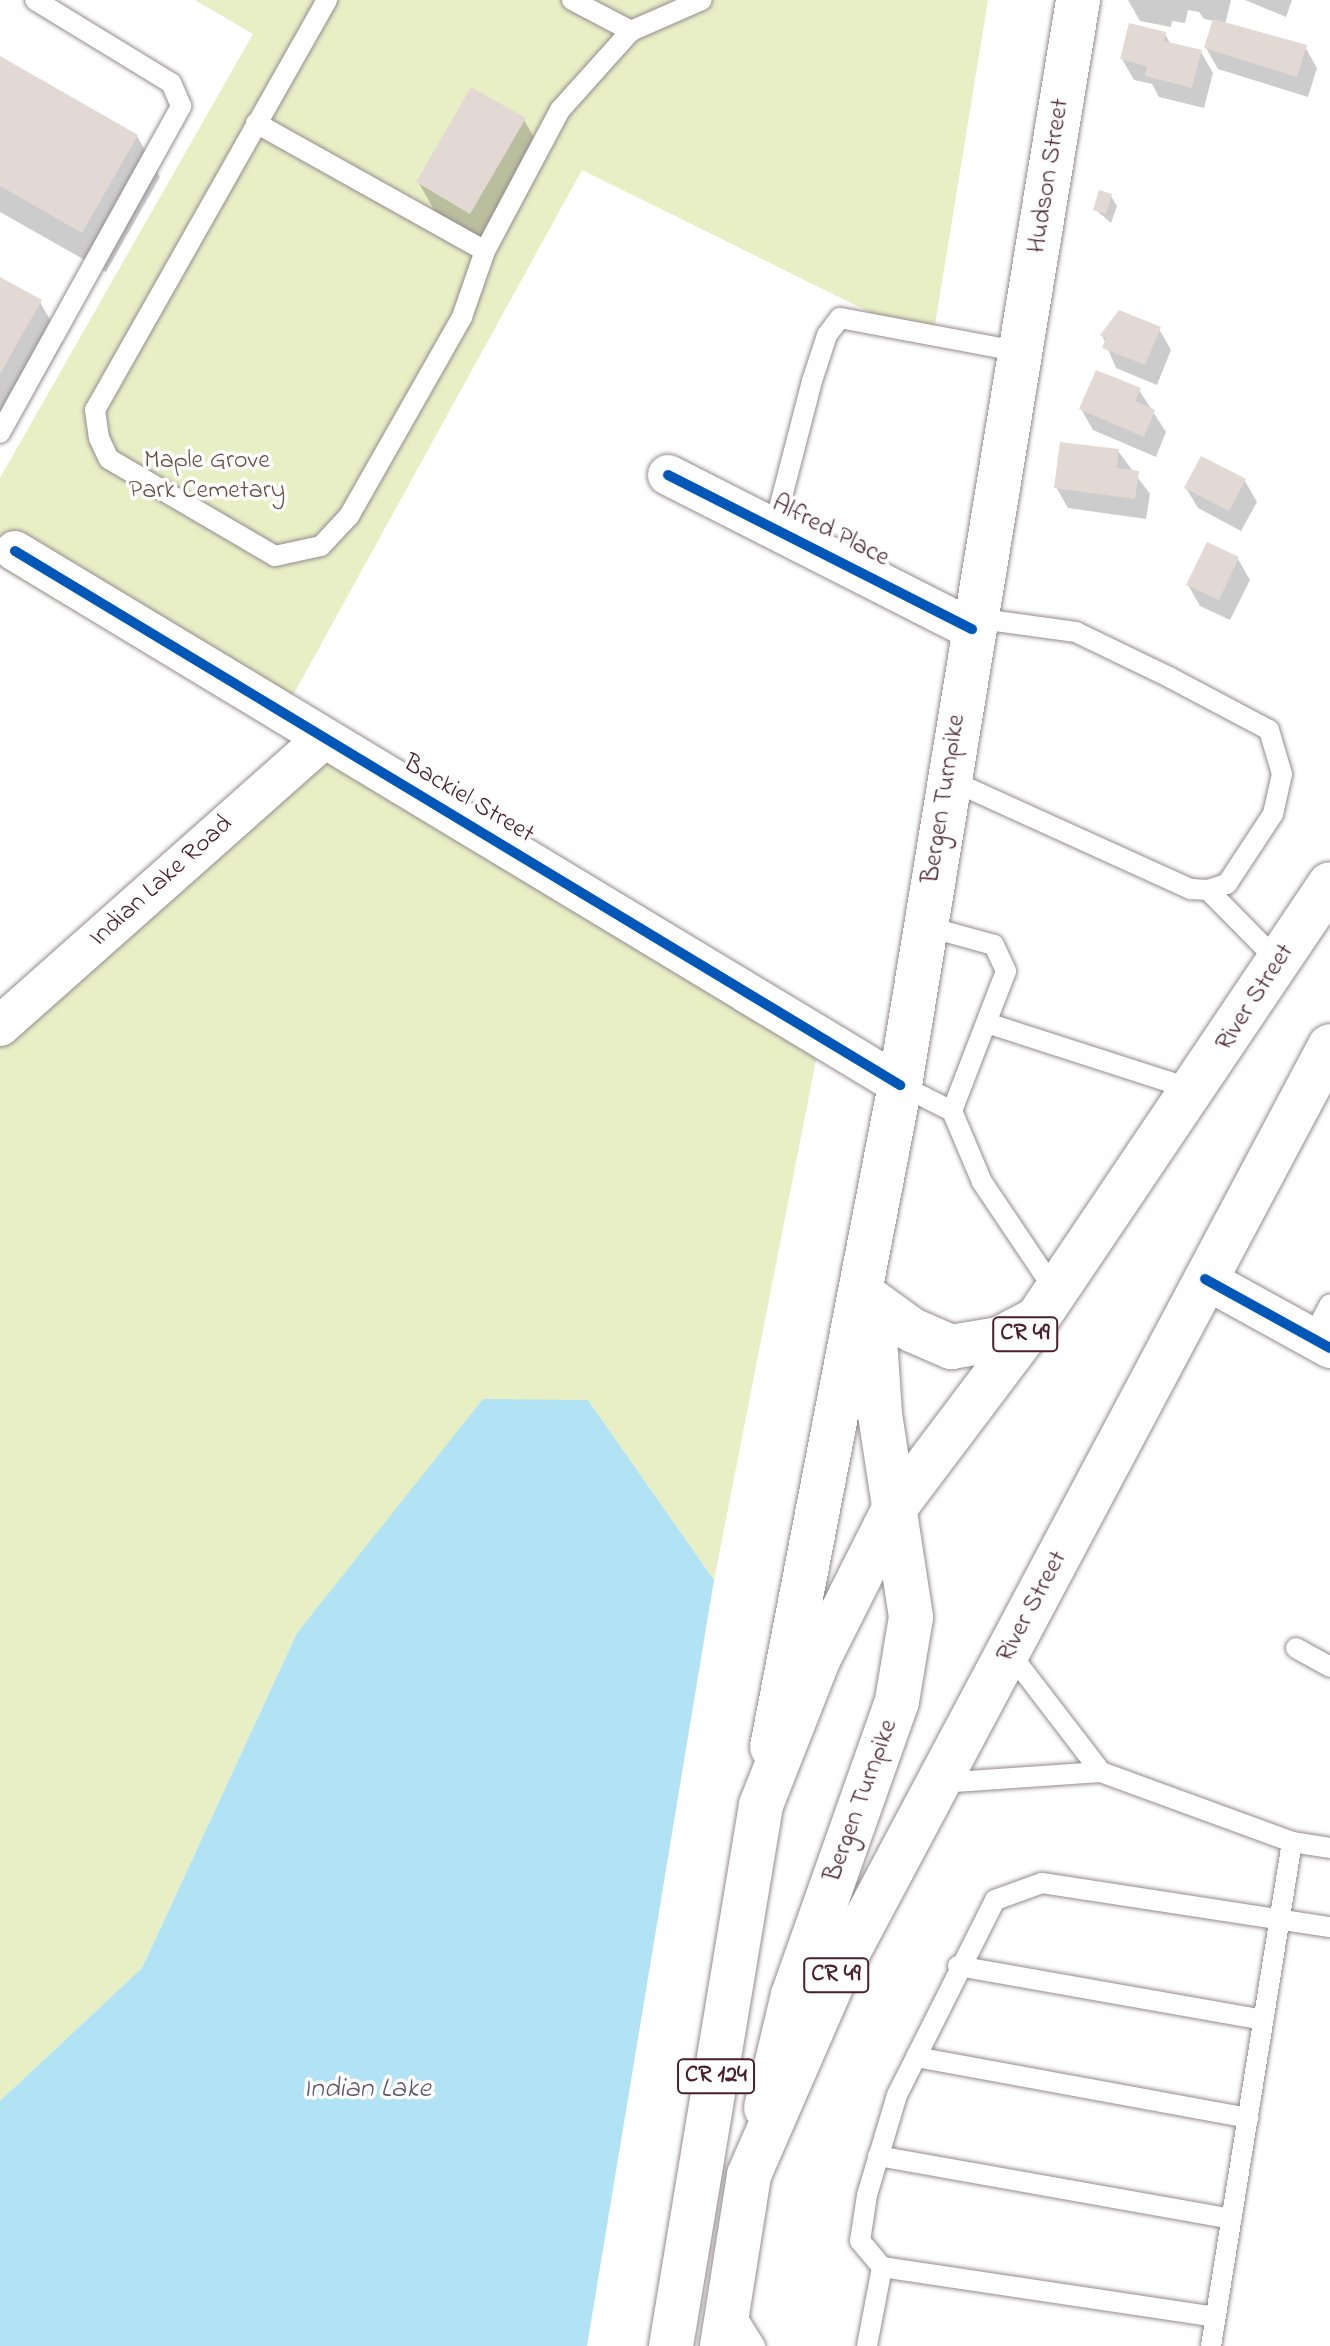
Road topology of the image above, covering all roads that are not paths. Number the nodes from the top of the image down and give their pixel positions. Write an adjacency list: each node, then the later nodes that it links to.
1 (35, 0): 10 (lane)
2 (327, 0): 7 (lane)
3 (572, 0): 6 (lane)
4 (702, 0): 6 (lane)
5 (1078, 0): 9 (main road, Hudson Street / CR 124)
6 (631, 31): 8 (lane)
7 (256, 123): 8 (lane); 8 (lane)
8 (485, 251)
9 (1022, 352): 12 (lane); 14 (main road, Bergen Turnpike / CR 124)
10 (0, 433)
11 (668, 475): 12 (street, Alfred Place)
12 (774, 528): 14 (street, Alfred Place)
13 (15, 551): 15 (street, Backiel Street)
14 (973, 624): 16 (main road, Bergen Turnpike / CR 124); 18 (lane)
15 (323, 739): 22 (street, Indian Lake Road); 24 (street, Backiel Street)
16 (948, 779): 18 (lane); 19 (main road, Bergen Turnpike / CR 124)
17 (1330, 884): 20 (main road, River Street / CR 49)
18 (1208, 890): 20 (lane)
19 (925, 926): 21 (lane); 24 (main road, Bergen Turnpike / CR 124)
20 (1279, 962): 25 (main road, River Street / CR 49)
21 (987, 1023): 25 (lane); 26 (lane)
22 (0, 1026)
23 (1330, 1046): 28 (main road, River Street / CR 49)
24 (900, 1085): 26 (lane); 27 (main road, Bergen Turnpike / CR 124)
25 (1195, 1090): 31 (main road, River Street / CR 49)
26 (952, 1111): 31 (lane)
27 (869, 1247): 29 (main road, Bergen Turnpike / CR 124); 39 (main road, Bergen Turnpike / CR 124)
28 (1205, 1279): 32 (street); 35 (main road, River Street / CR 49)
29 (872, 1301): 31 (main road); 33 (main road, Bergen Turnpike / CR 124)
30 (1330, 1304): 32 (lane)
31 (1046, 1305): 33 (main road, River Street / CR 49)
32 (1321, 1343)
33 (894, 1509): 39 (main road, River Street / CR 49); 49 (main road, Bergen Turnpike / CR 124)
34 (1296, 1648): 36 (lane)
35 (1009, 1652): 37 (lane); 38 (main road, River Street / CR 49)
36 (1330, 1667)
37 (1101, 1772): 38 (lane); 40 (lane)
38 (940, 1783): 49 (main road, River Street / CR 49)
39 (761, 1805): 54 (main road, Bergen Turnpike / CR 124)
40 (1292, 1842): 41 (lane); 42 (lane)
41 (1330, 1848)
42 (1280, 1918): 43 (lane); 44 (lane); 45 (lane)
43 (1330, 1927)
44 (958, 1966): 45 (lane); 46 (lane)
45 (1263, 2020): 47 (lane)
46 (916, 2057): 47 (lane); 48 (lane)
47 (1248, 2118): 50 (lane)
48 (878, 2156): 50 (lane); 51 (lane)
49 (749, 2175): 52 (main road, Bergen Turnpike / CR 124)
50 (1231, 2219): 53 (lane)
51 (882, 2267): 53 (lane); 57 (lane)
52 (729, 2304): 55 (main road, Bergen Turnpike / CR 124); 56 (lane)
53 (1215, 2317): 58 (lane)
54 (671, 2346)
55 (722, 2346)
56 (755, 2346)
57 (867, 2346)
58 (1211, 2346)

